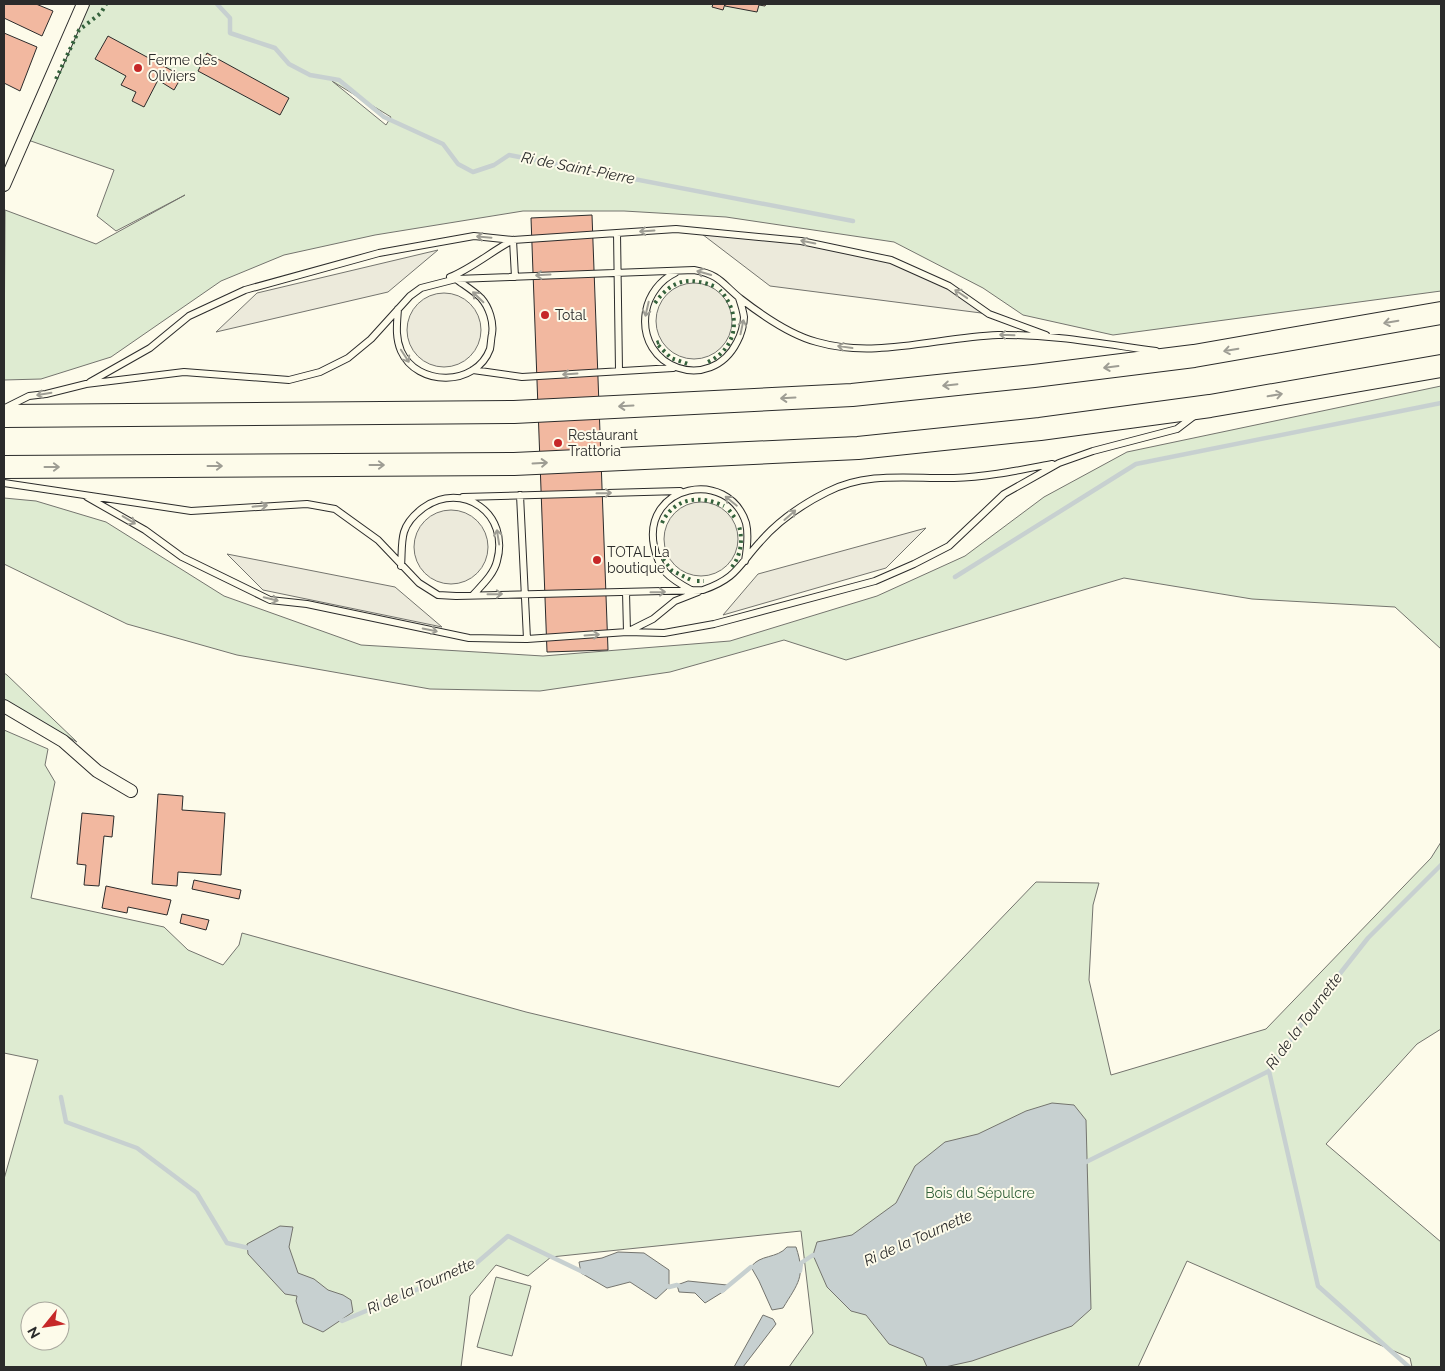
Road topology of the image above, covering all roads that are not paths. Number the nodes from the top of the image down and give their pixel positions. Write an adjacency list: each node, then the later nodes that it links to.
1 (83, 4): 2 (street)
2 (4, 185)
3 (617, 233): 4 (lane); 5 (lane); 13 (lane, one-way to 3)
4 (513, 240): 7 (lane); 9 (lane); 19 (lane, one-way to 19)
5 (617, 272): 6 (lane); 7 (lane, one-way to 7); 18 (lane)
6 (676, 272): 10 (lane, one-way to 6); 16 (lane, one-way to 16)
7 (514, 276): 8 (lane)
8 (456, 279): 9 (lane); 17 (lane, one-way to 8)
9 (437, 282): 11 (lane)
10 (739, 298): 13 (lane, one-way to 10); 16 (lane, one-way to 10)
11 (398, 310): 17 (lane, one-way to 17); 19 (lane)
12 (1441, 313): 14 (highway, one-way to 14)
13 (1052, 337): 14 (lane)
14 (1194, 356): 22 (highway, one-way to 22)
15 (1441, 366): 20 (highway, one-way to 15)
16 (673, 368): 18 (lane)
17 (472, 370): 18 (lane, one-way to 17)
18 (619, 370)
19 (86, 384): 21 (lane, one-way to 21)
20 (1210, 406): 23 (lane); 24 (highway, one-way to 20)
21 (4, 408)
22 (4, 416)
23 (1059, 463): 30 (lane, one-way to 23); 37 (lane)
24 (4, 467)
25 (4, 483): 28 (lane)
26 (684, 491): 27 (lane, one-way to 26); 30 (lane, one-way to 26); 33 (lane)
27 (520, 495): 29 (lane); 35 (lane)
28 (87, 497): 31 (lane, one-way to 31); 38 (lane, one-way to 38)
29 (459, 497): 31 (lane); 36 (lane, one-way to 29)
30 (745, 562): 32 (lane)
31 (401, 566): 36 (lane)
32 (703, 590): 33 (lane); 37 (lane)
33 (693, 591): 34 (lane, one-way to 33)
34 (626, 592): 35 (lane); 37 (lane)
35 (524, 594): 36 (lane, one-way to 35); 38 (lane)
36 (473, 595)
37 (628, 632): 38 (lane, one-way to 37)
38 (527, 639)
39 (4, 706): 40 (street)
40 (131, 791)

